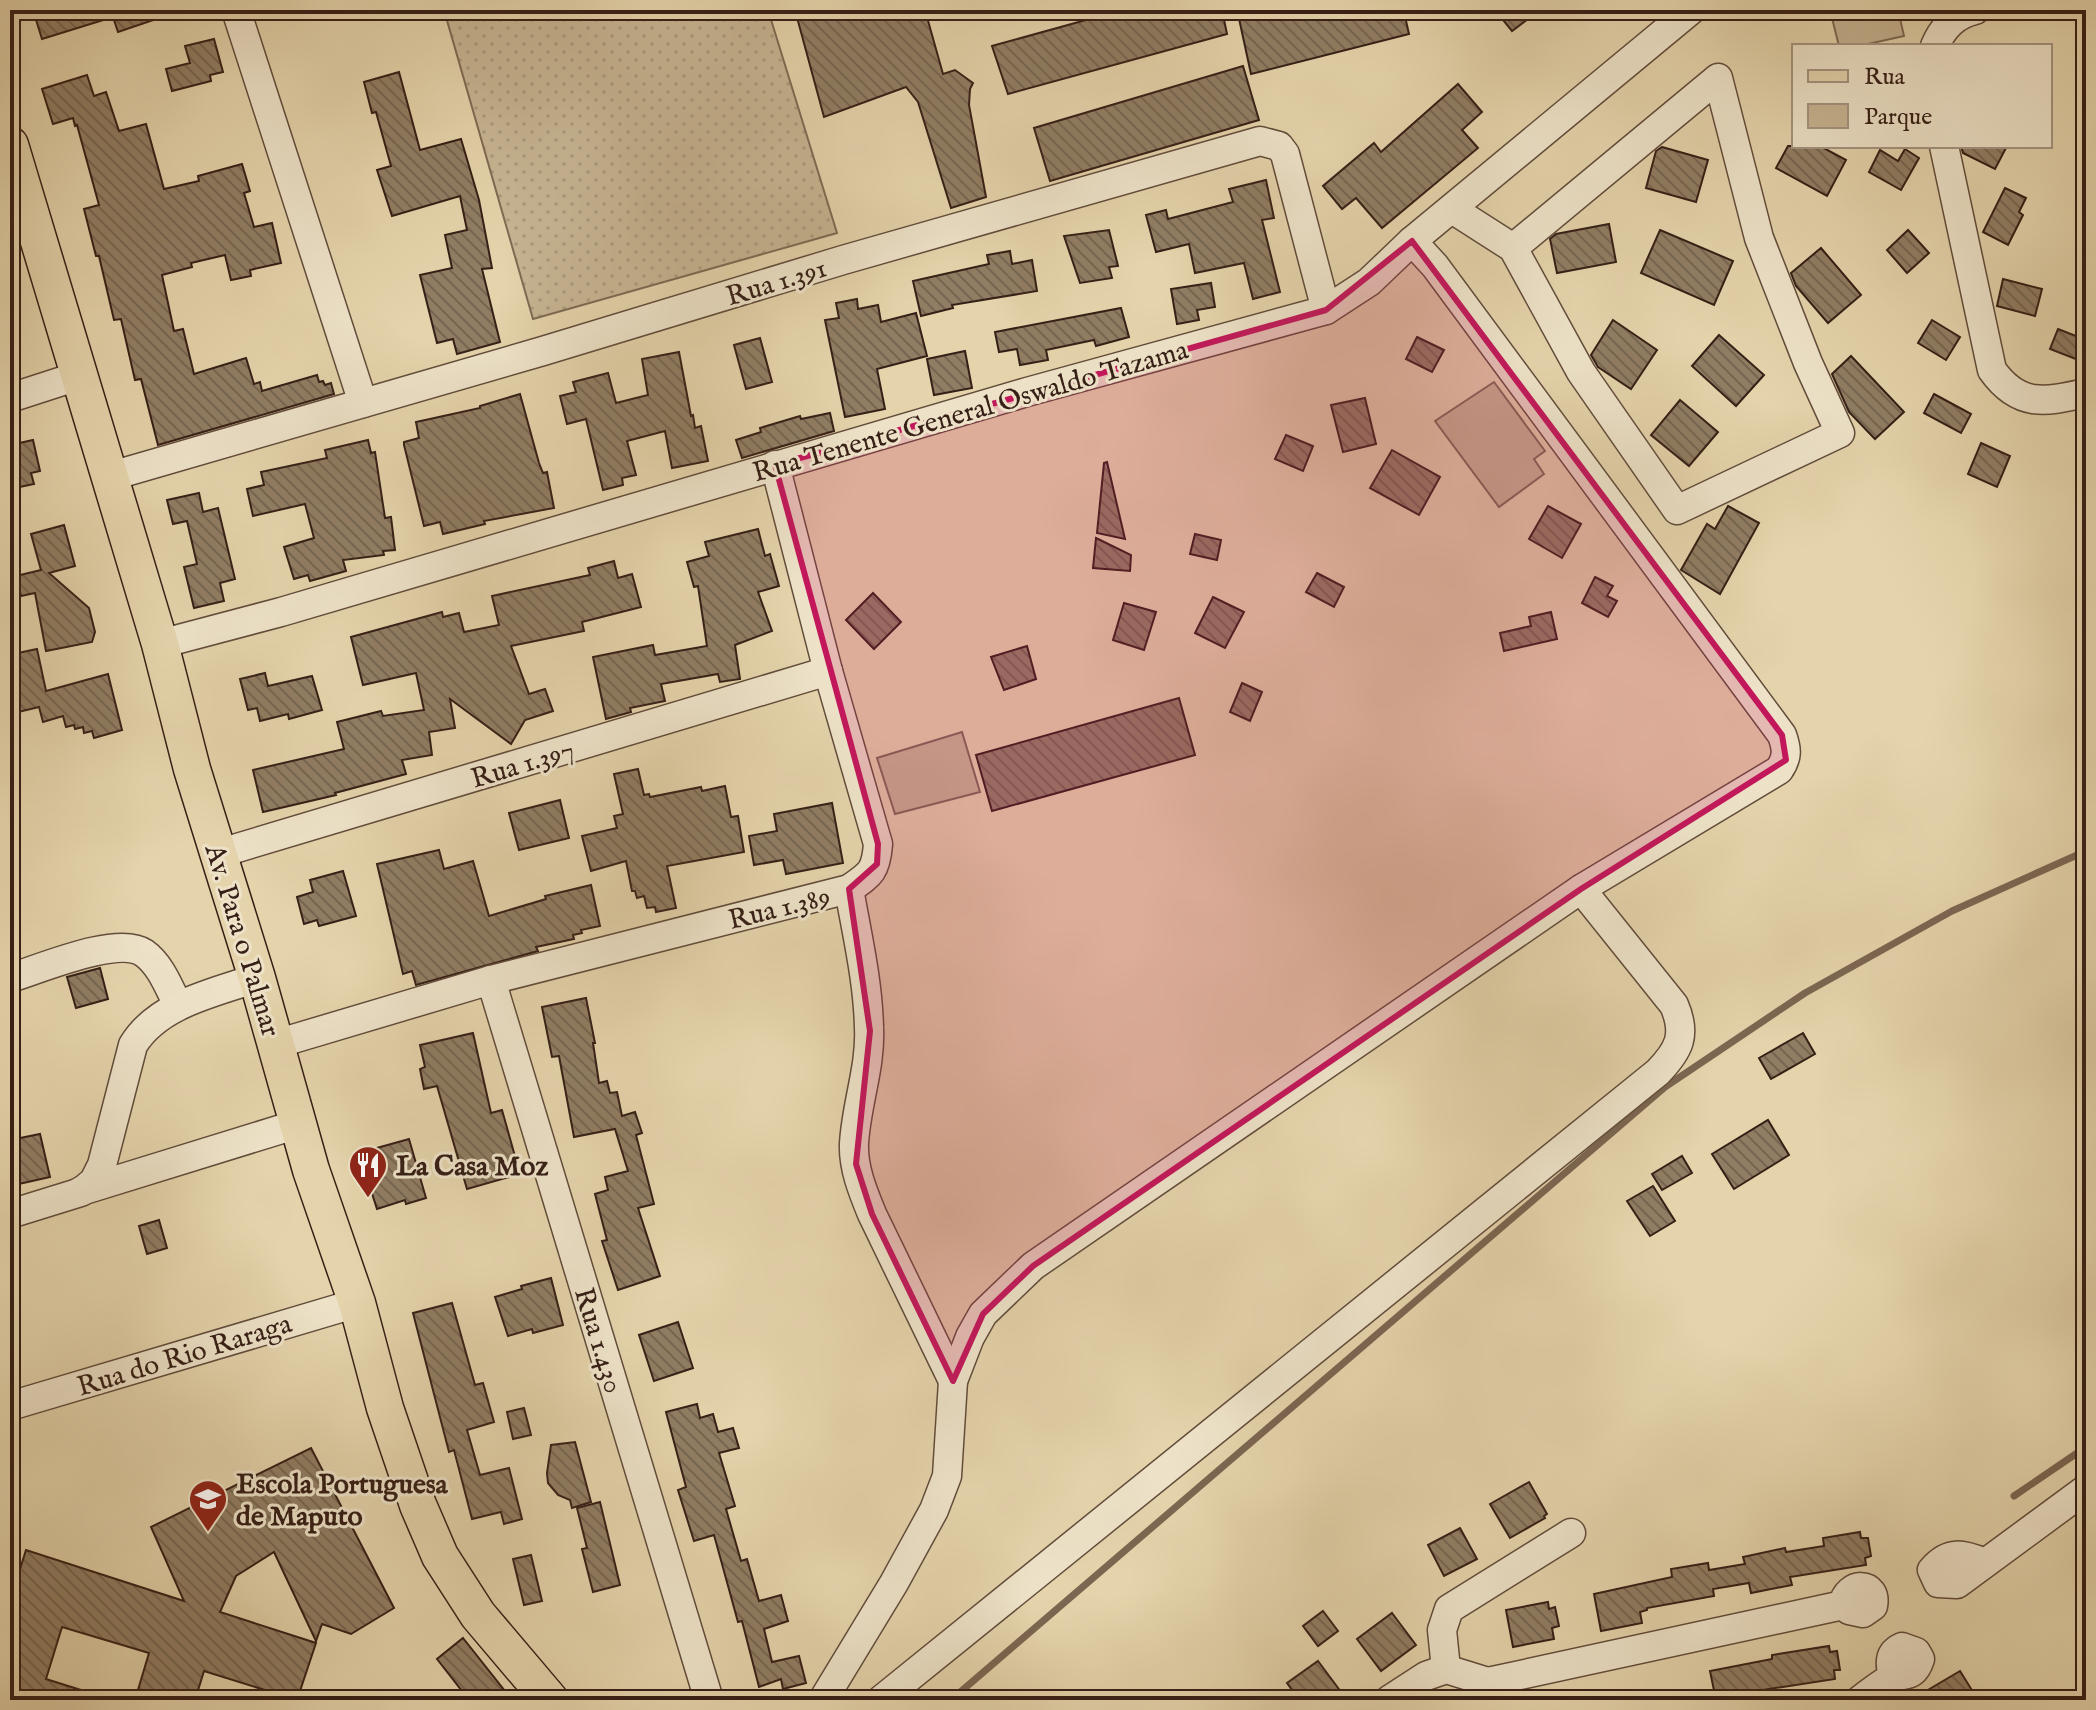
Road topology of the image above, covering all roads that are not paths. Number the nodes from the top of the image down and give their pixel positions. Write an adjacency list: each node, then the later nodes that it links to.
1 (236, 10): 14 (street)
2 (1691, 10): 7 (street, Rua Tenente General Oswaldo Tazama)
3 (1975, 10): 4 (street)
4 (1936, 44)
5 (10, 145): 11 (main road, Av. Para o Palmar)
6 (1944, 148): 12 (street)
7 (1452, 209): 8 (street, Rua Tenente General Oswaldo Tazama); 9 (street)
8 (1412, 241): 10 (street, Rua Tenente General Oswaldo Tazama); 21 (street)
9 (1513, 248): 9 (street)
10 (1326, 310): 14 (street, Rua 1.391); 15 (street, Rua Tenente General Oswaldo Tazama)
11 (78, 376): 13 (street); 16 (main road, Av. Para o Palmar)
12 (2086, 393)
13 (10, 398)
14 (363, 403): 16 (street, Rua 1.391)
15 (775, 465): 17 (street, Rua Tenente General Oswaldo Tazama); 18 (street, Rua 1.389)
16 (108, 477): 17 (main road, Av. Para o Palmar)
17 (160, 644): 19 (main road, Av. Para o Palmar)
18 (828, 671): 19 (street, Rua 1.397); 20 (street, Rua 1.389)
19 (217, 854): 23 (main road, Av. Para o Palmar)
20 (849, 889): 24 (street, Rua 1.389); 31 (street)
21 (1581, 889): 31 (street); 43 (street)
22 (10, 978): 25 (street)
23 (257, 978): 25 (street); 26 (main road, Av. Para o Palmar)
24 (491, 980): 26 (street, Rua 1.389); 41 (street, Rua 1.430)
25 (178, 1005): 28 (street)
26 (276, 1044): 27 (main road, Av. Para o Palmar)
27 (298, 1124): 28 (street); 30 (main road, Av. Para o Palmar)
28 (81, 1192): 29 (street)
29 (10, 1214)
30 (357, 1303): 32 (street, Rua do Rio Raraga); 40 (main road, Av. Para o Palmar)
31 (953, 1381): 42 (street)
32 (10, 1406)
33 (2086, 1489): 35 (street)
34 (1571, 1533): 37 (street)
35 (1985, 1563)
36 (1843, 1605): 39 (street)
37 (1446, 1669): 39 (street); 44 (street)
38 (1893, 1676): 45 (street)
39 (1488, 1691)
40 (550, 1700)
41 (709, 1700)
42 (823, 1700)
43 (881, 1700)
44 (1389, 1700)
45 (1860, 1700)

